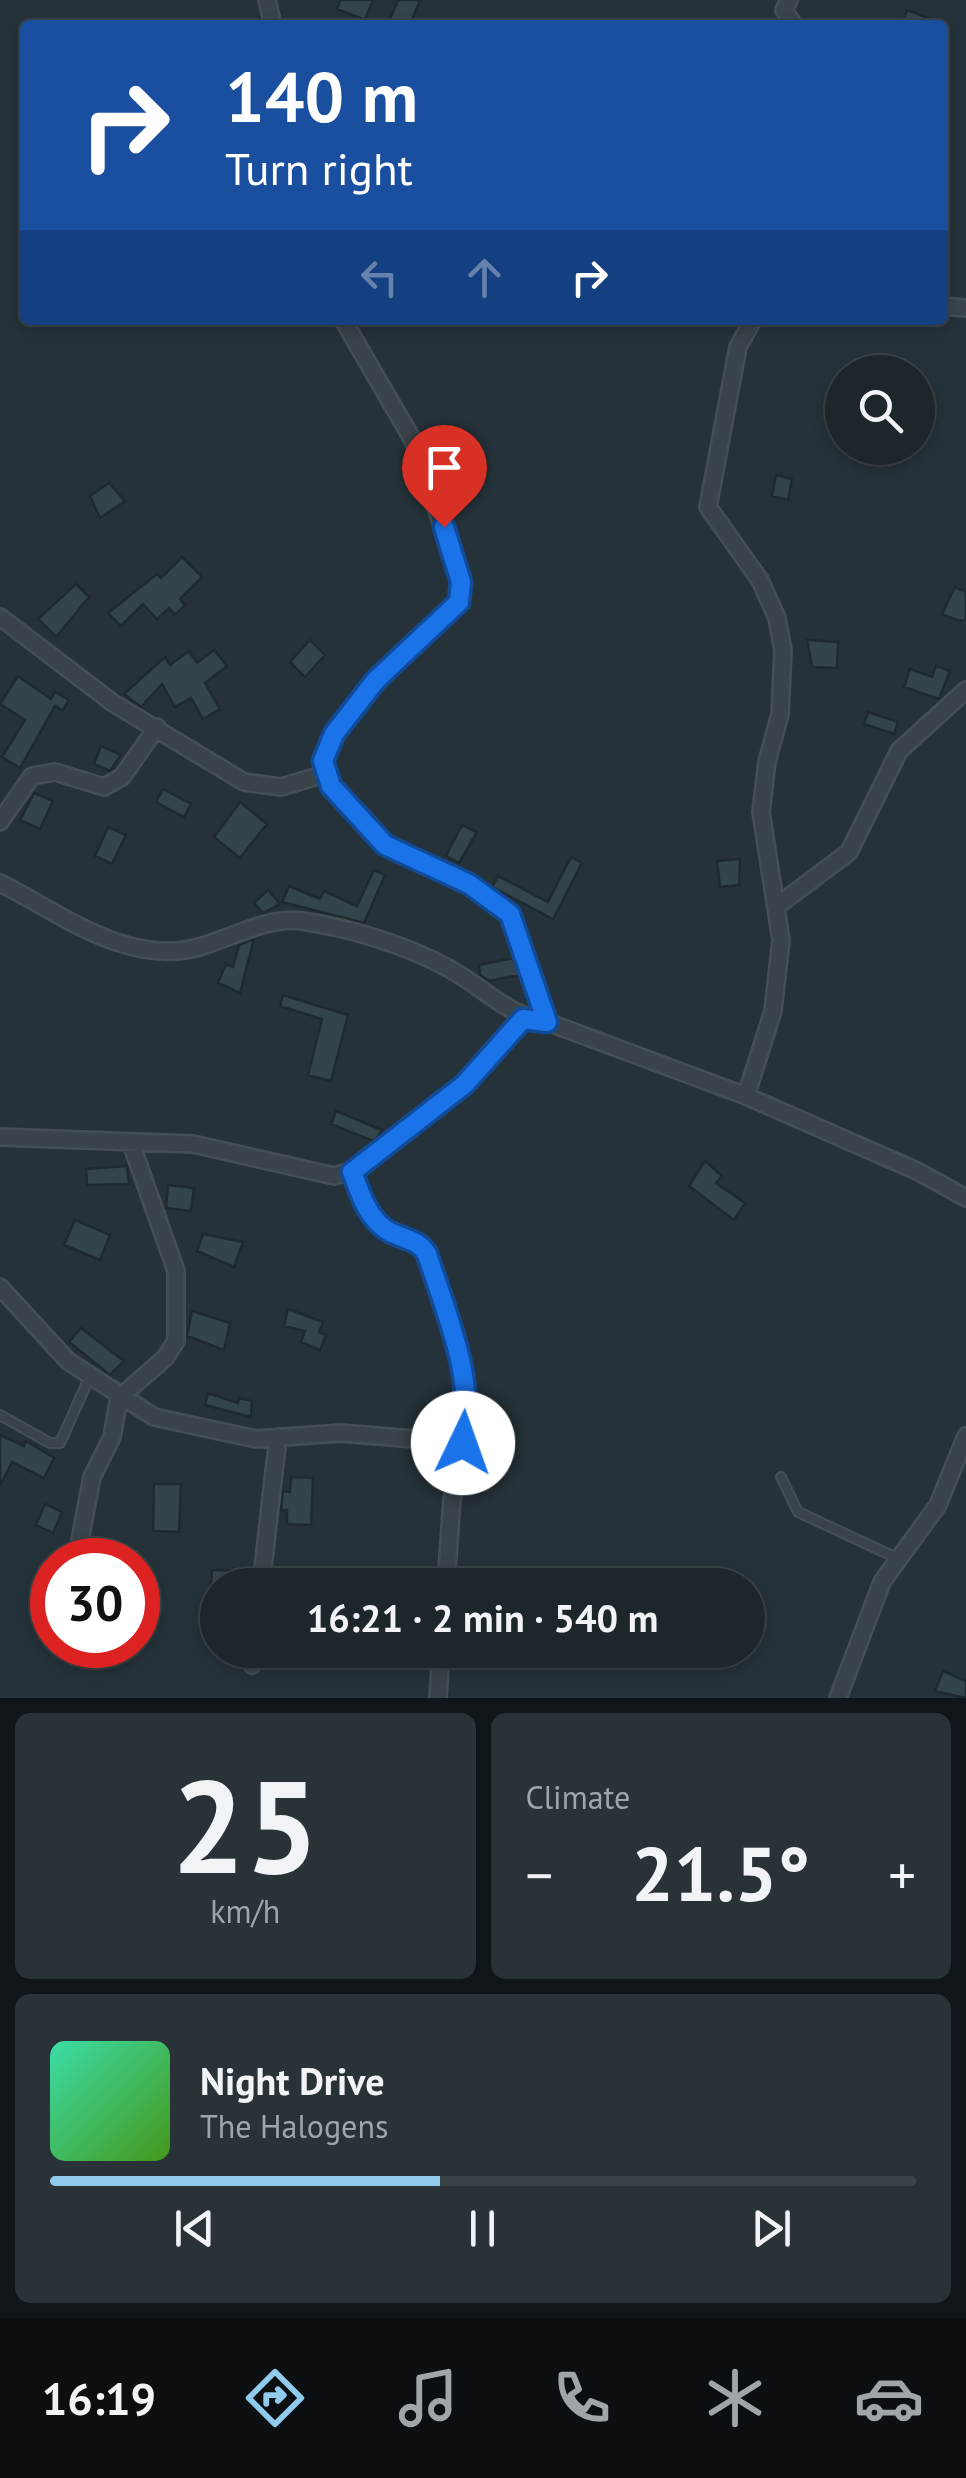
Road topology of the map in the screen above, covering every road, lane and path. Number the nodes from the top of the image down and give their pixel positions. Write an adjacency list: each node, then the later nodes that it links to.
1 (346, 325): 6 (street)
2 (750, 325): 9 (street)
3 (0, 617): 5 (street)
4 (966, 690): 9 (street)
5 (157, 727): 6 (street); 7 (street)
6 (325, 774): 11 (street)
7 (0, 822)
8 (0, 883): 10 (street)
9 (777, 906): 12 (street)
10 (523, 1019): 11 (street); 15 (street)
11 (547, 1022): 12 (street)
12 (746, 1096): 16 (street)
13 (0, 1137): 14 (street)
14 (131, 1143): 15 (street); 19 (street)
15 (352, 1172): 23 (street)
16 (966, 1198)
17 (0, 1287): 18 (street)
18 (90, 1376): 19 (street); 20 (lane)
19 (119, 1398): 22 (street); 25 (street)
20 (0, 1415)
21 (966, 1436): 26 (street)
22 (278, 1438): 23 (street); 27 (street)
23 (463, 1443): 28 (street)
24 (781, 1477): 26 (lane)
25 (80, 1538)
26 (899, 1559): 31 (street)
27 (263, 1568)
28 (447, 1568)
29 (440, 1668): 30 (street)
30 (438, 1698)
31 (838, 1698)

